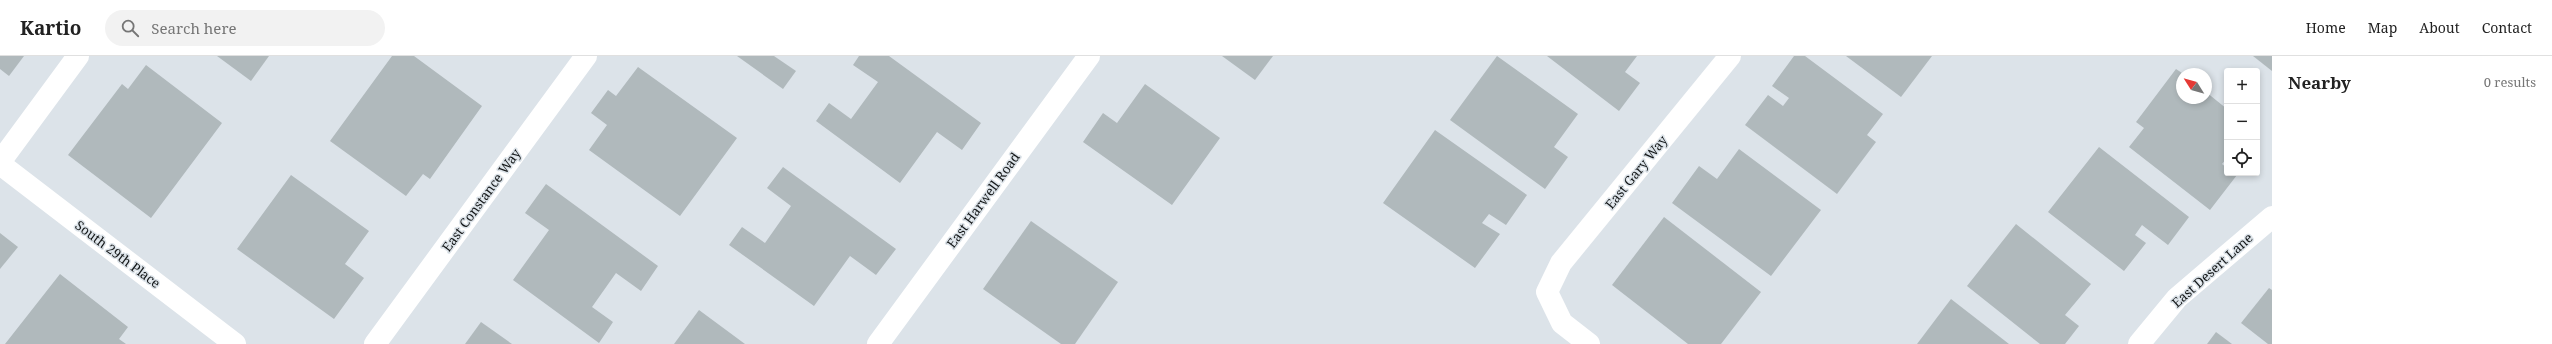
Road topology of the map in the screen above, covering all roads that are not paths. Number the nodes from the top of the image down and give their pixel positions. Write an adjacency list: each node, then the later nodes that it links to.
1 (78, 56): 5 (street)
2 (586, 56): 8 (street, East Constance Way)
3 (1089, 56): 9 (street, East Harwell Road)
4 (1730, 56): 10 (street, East Gary Way)
5 (0, 163): 7 (street, South 29th Place)
6 (2272, 217): 11 (street, East Desert Lane)
7 (235, 344)
8 (375, 344)
9 (878, 344)
10 (1589, 344)
11 (2140, 344)

